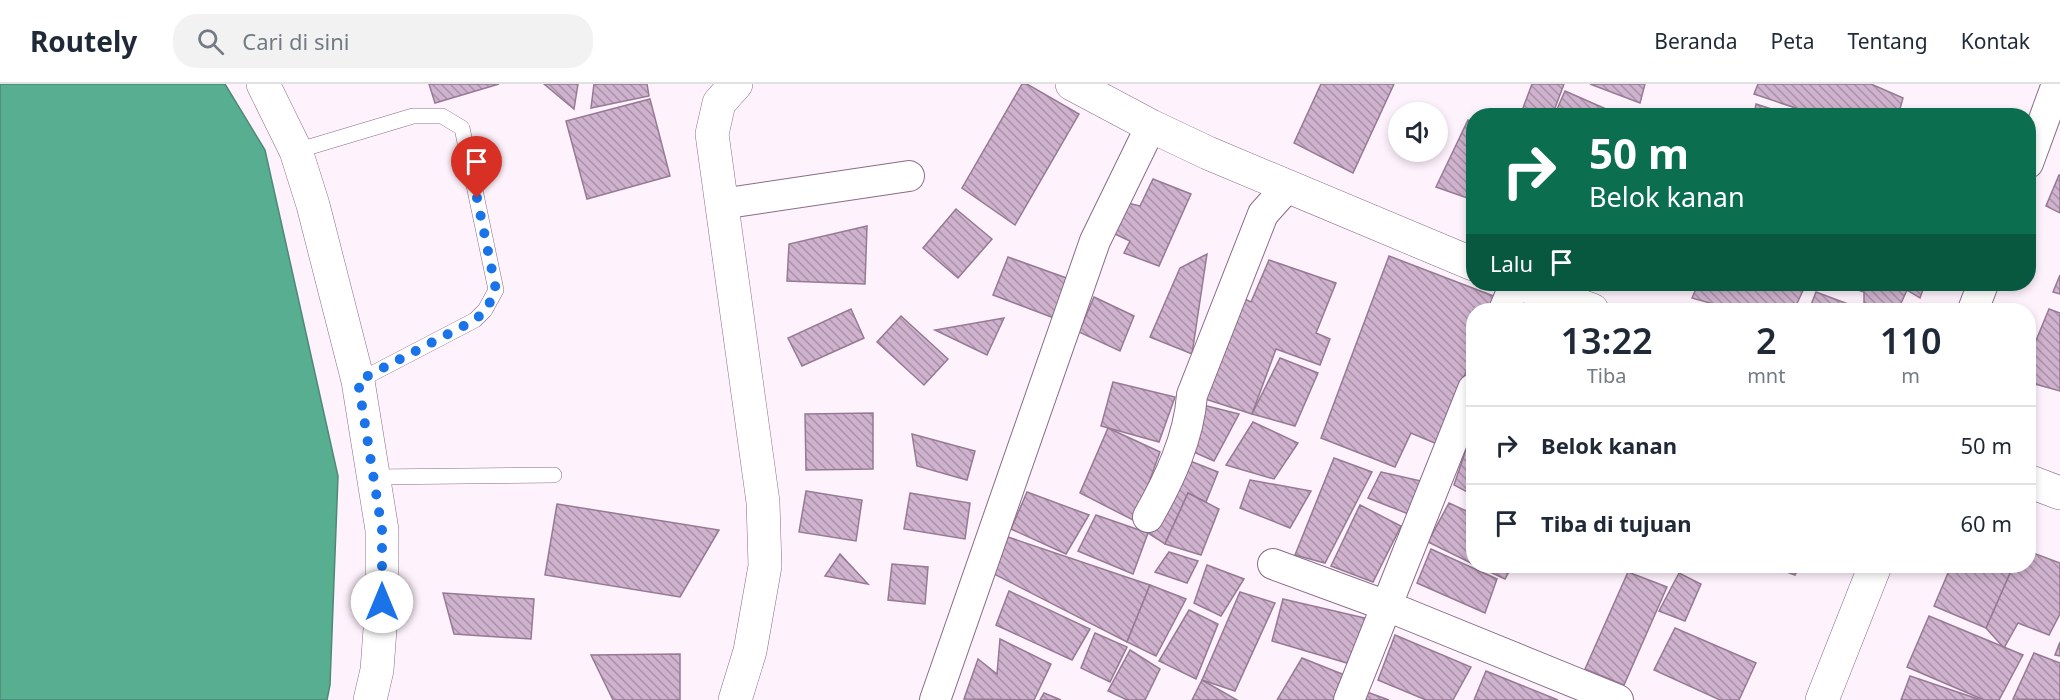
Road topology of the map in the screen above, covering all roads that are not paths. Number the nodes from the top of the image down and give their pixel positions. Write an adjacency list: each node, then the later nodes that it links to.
1 (263, 84): 7 (main road)
2 (736, 84): 10 (main road)
3 (1072, 84): 5 (main road)
4 (2057, 84): 6 (street)
5 (1151, 126): 9 (main road); 26 (street)
6 (2036, 141)
7 (296, 151): 14 (main road); 14 (lane)
8 (909, 176): 10 (street)
9 (1288, 186): 11 (main road); 20 (street)
10 (721, 204): 25 (main road)
11 (1466, 261)
12 (1540, 291): 13 (main road)
13 (1573, 303)
14 (358, 381): 17 (main road)
15 (1466, 407): 23 (street)
16 (554, 475): 17 (lane)
17 (374, 477): 24 (main road)
18 (2036, 483): 19 (main road)
19 (2060, 493)
20 (1148, 517)
21 (1273, 564): 23 (street)
22 (1872, 573): 29 (main road)
23 (1387, 606): 27 (street); 28 (street)
24 (370, 700)
25 (735, 700)
26 (935, 700)
27 (1349, 700)
28 (1618, 700)
29 (1822, 700)

